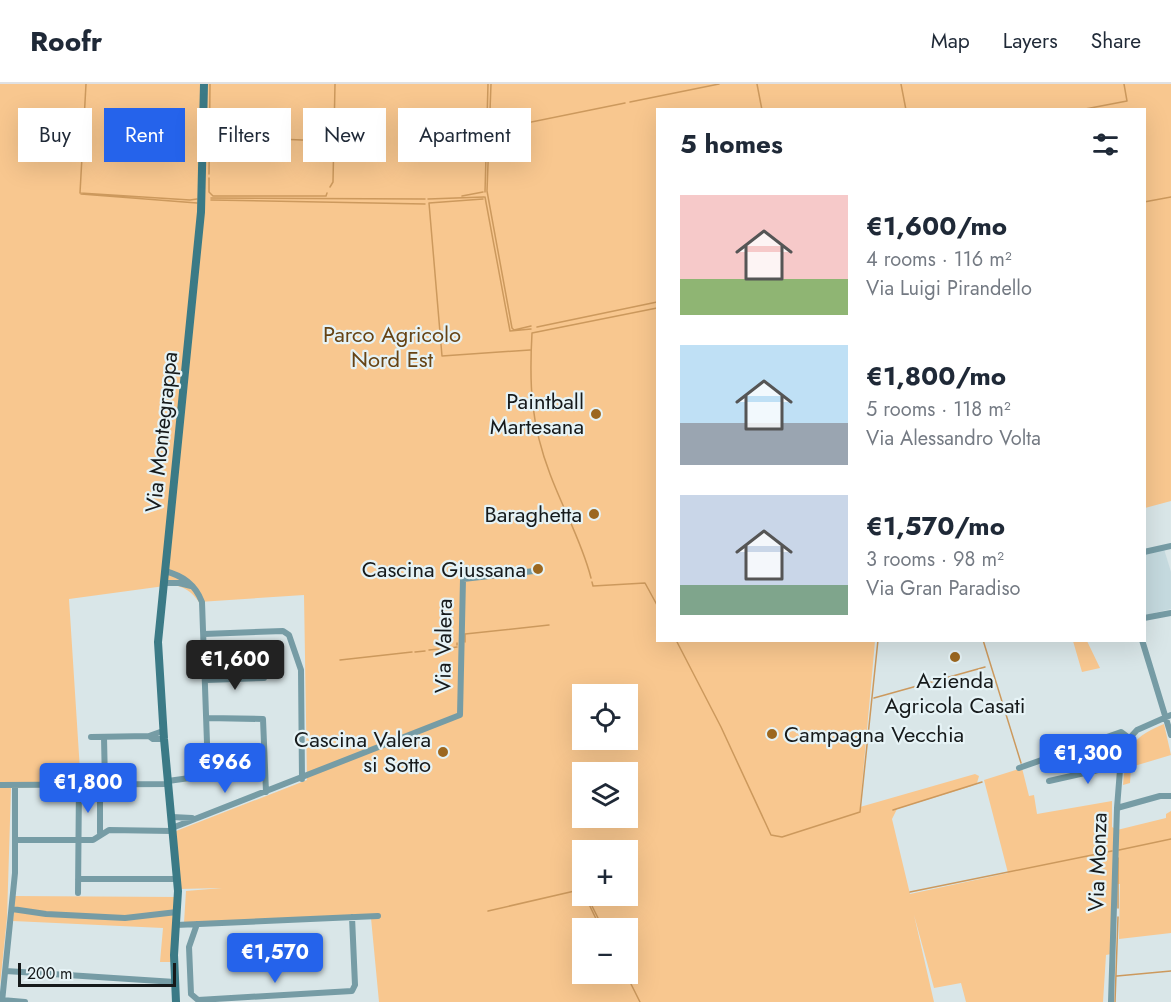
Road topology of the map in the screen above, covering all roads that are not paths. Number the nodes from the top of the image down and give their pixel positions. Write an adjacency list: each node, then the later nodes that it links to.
1 (204, 84): 4 (street, Via Montegrappa)
2 (1171, 546): 3 (street)
3 (1146, 552)
4 (165, 571): 6 (street, Via Montegrappa); 7 (street)
5 (534, 571): 23 (street, Via Valera)
6 (164, 583): 7 (street); 16 (street, Via Montegrappa)
7 (195, 588): 10 (street)
8 (1171, 613): 9 (street)
9 (1146, 618)
10 (204, 634): 13 (street); 23 (street)
11 (1143, 642): 14 (street)
12 (264, 678): 13 (street)
13 (206, 680): 15 (street)
14 (1168, 716): 17 (street); 20 (street)
15 (207, 718): 24 (street); 30 (street)
16 (163, 735): 19 (street); 24 (street, Via Montegrappa)
17 (1171, 735)
18 (91, 737): 19 (street)
19 (104, 737): 28 (street)
20 (1129, 738): 21 (street, Via Monza); 22 (street)
21 (1120, 765): 25 (street); 33 (street, Via Monza)
22 (1019, 768)
23 (302, 779): 30 (street, Via Valera)
24 (168, 782): 28 (street); 34 (street, Via Montegrappa)
25 (1049, 782)
26 (0, 784): 29 (street)
27 (79, 784): 28 (street); 29 (street); 39 (street)
28 (105, 784)
29 (15, 785): 38 (street)
30 (266, 792): 35 (street, Via Valera)
31 (100, 795): 37 (street)
32 (1171, 796): 33 (street)
33 (1117, 808): 54 (street, Via Monza)
34 (172, 817): 35 (street, Via Valera); 36 (street, Via Montegrappa)
35 (193, 818): 36 (street, Via Valera)
36 (172, 829): 37 (street); 41 (street, Via Montegrappa)
37 (100, 833): 39 (street)
38 (16, 840): 39 (street); 43 (street)
39 (79, 840): 40 (street)
40 (78, 879): 41 (street); 42 (street)
41 (177, 879): 44 (street, Via Montegrappa)
42 (78, 893)
43 (12, 909): 44 (street); 49 (street)
44 (177, 912): 48 (street, Via Montegrappa)
45 (378, 916): 46 (street)
46 (352, 917): 47 (street); 47 (street)
47 (197, 924): 48 (street)
48 (176, 925): 50 (street, Via Montegrappa)
49 (6, 971): 50 (street); 51 (street)
50 (175, 982): 53 (street, Via Montegrappa)
51 (2, 1001): 52 (street)
52 (25, 1002)
53 (176, 1002)
54 (1111, 1002)

